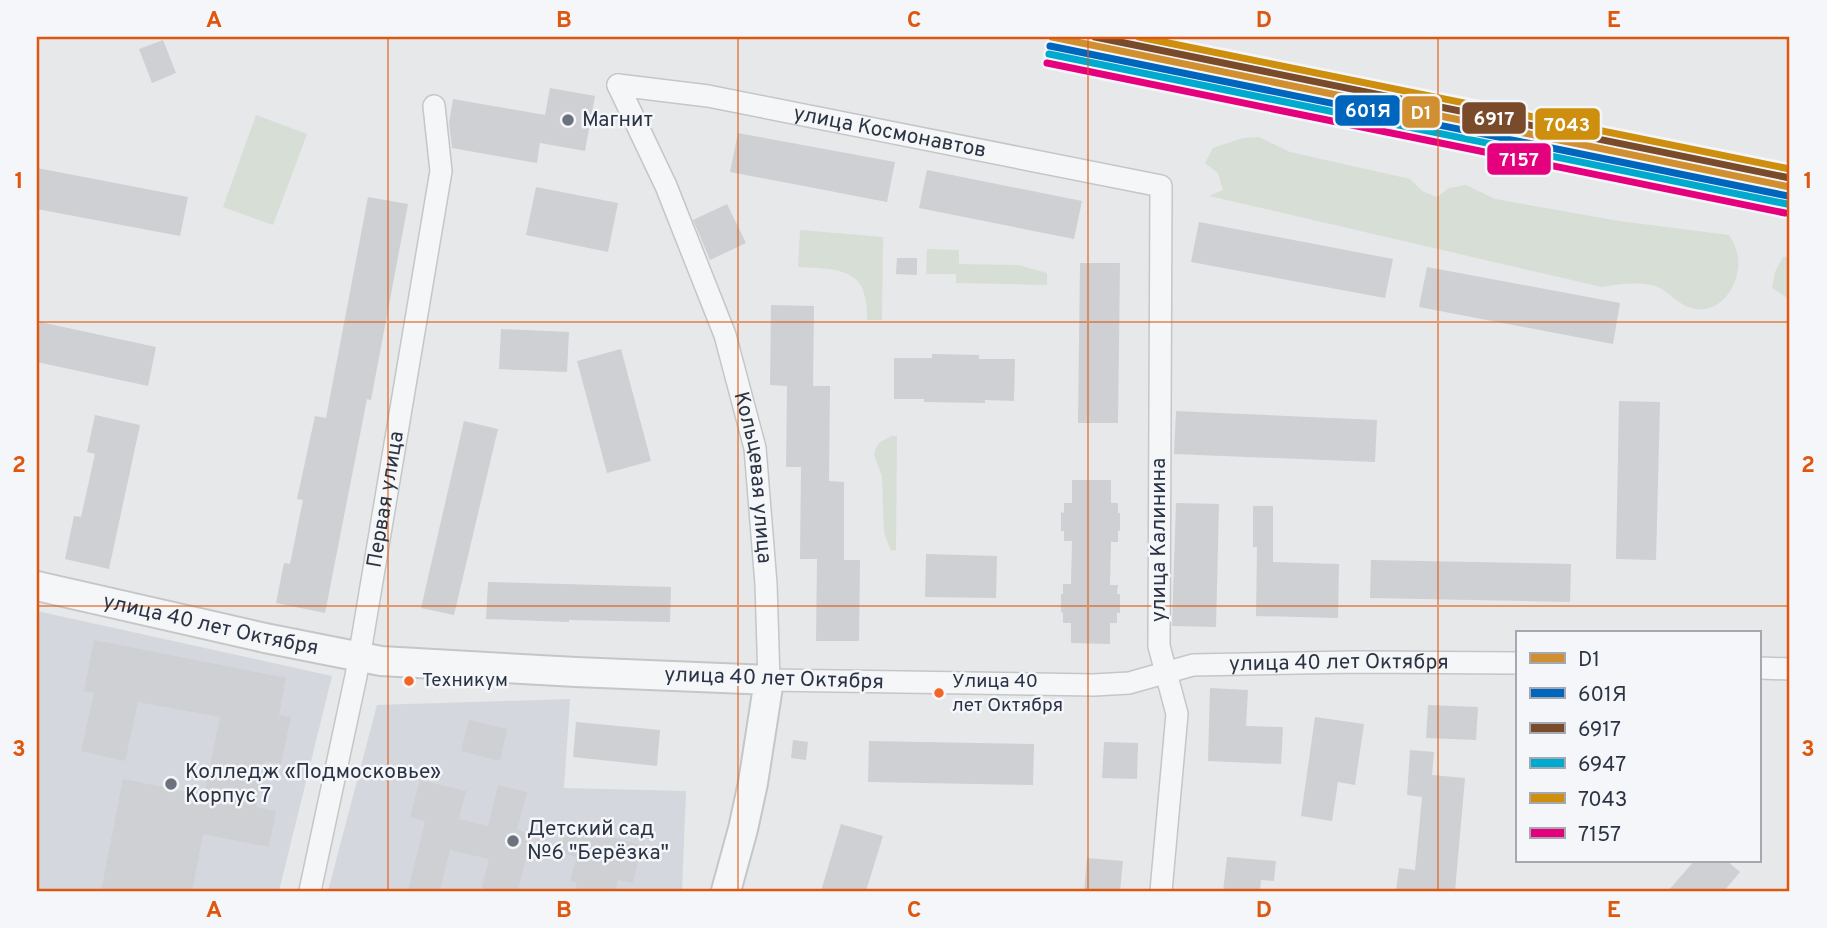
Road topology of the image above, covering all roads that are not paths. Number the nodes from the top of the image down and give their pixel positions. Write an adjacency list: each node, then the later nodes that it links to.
1 (618, 85): 3 (street, улица Космонавтов); 10 (street, Кольцевая улица)
2 (434, 106): 5 (street, Первая улица)
3 (1161, 186): 9 (street, улица Калинина)
4 (37, 586): 5 (street, улица 40 лет Октября)
5 (359, 657): 10 (street, улица 40 лет Октября); 11 (street, Первая улица)
6 (1516, 663): 9 (street, улица 40 лет Октября)
7 (1760, 668): 8 (street)
8 (1790, 669)
9 (1166, 672): 10 (street, улица 40 лет Октября); 13 (street, улица Калинина)
10 (769, 680): 12 (street, Кольцевая улица)
11 (310, 891)
12 (726, 891)
13 (1161, 891)

